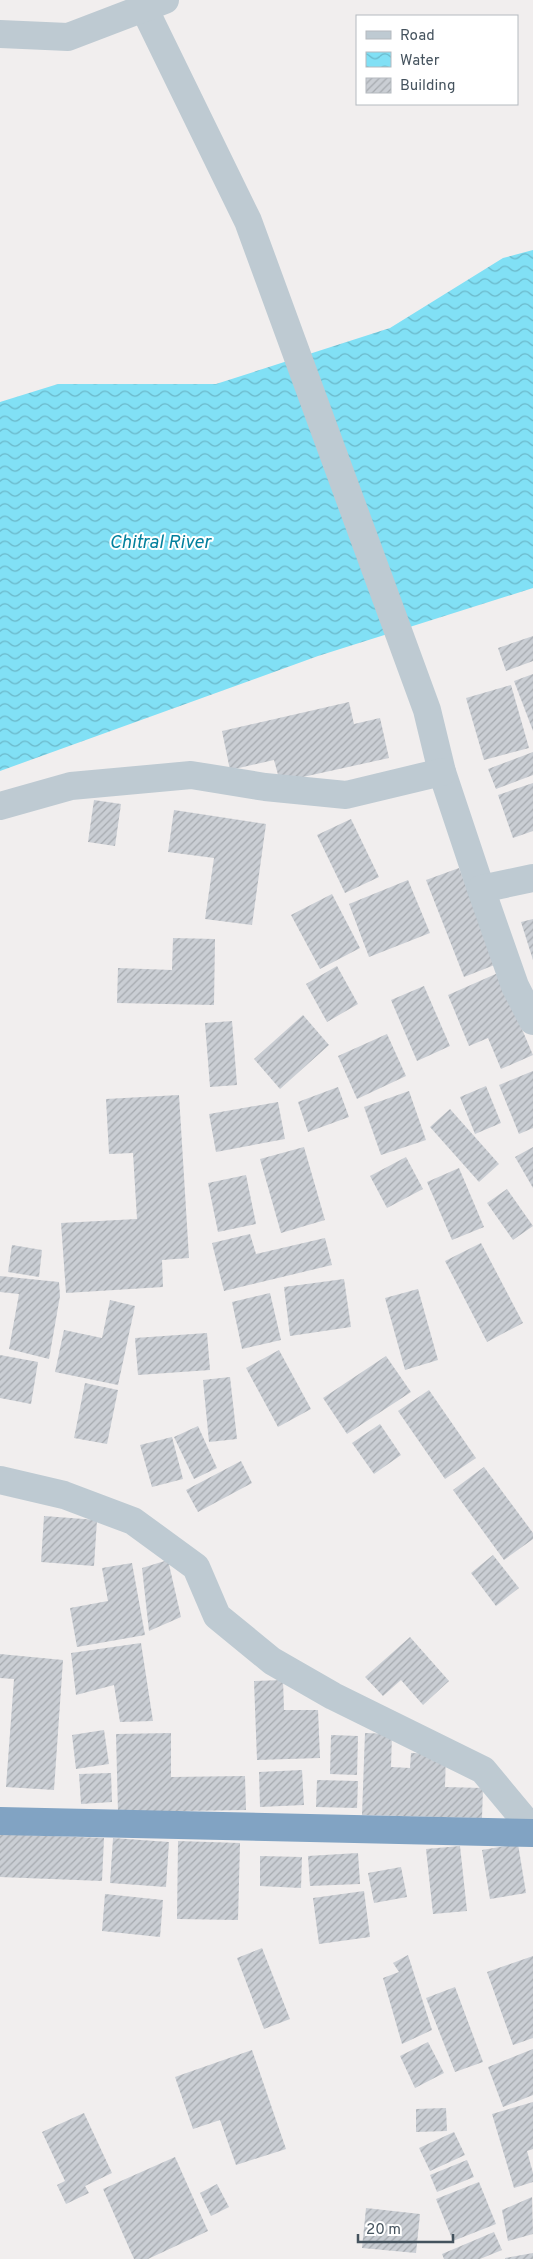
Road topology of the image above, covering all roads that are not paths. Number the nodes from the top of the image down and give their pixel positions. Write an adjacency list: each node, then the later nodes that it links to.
1 (154, 4): 2 (street); 3 (street)
2 (0, 34)
3 (442, 772): 4 (street); 6 (street)
4 (0, 806)
5 (533, 878): 6 (street)
6 (481, 889): 7 (street)
7 (533, 1021)
8 (0, 1480): 10 (street)
9 (0, 1821): 10 (highway)
10 (533, 1831)

